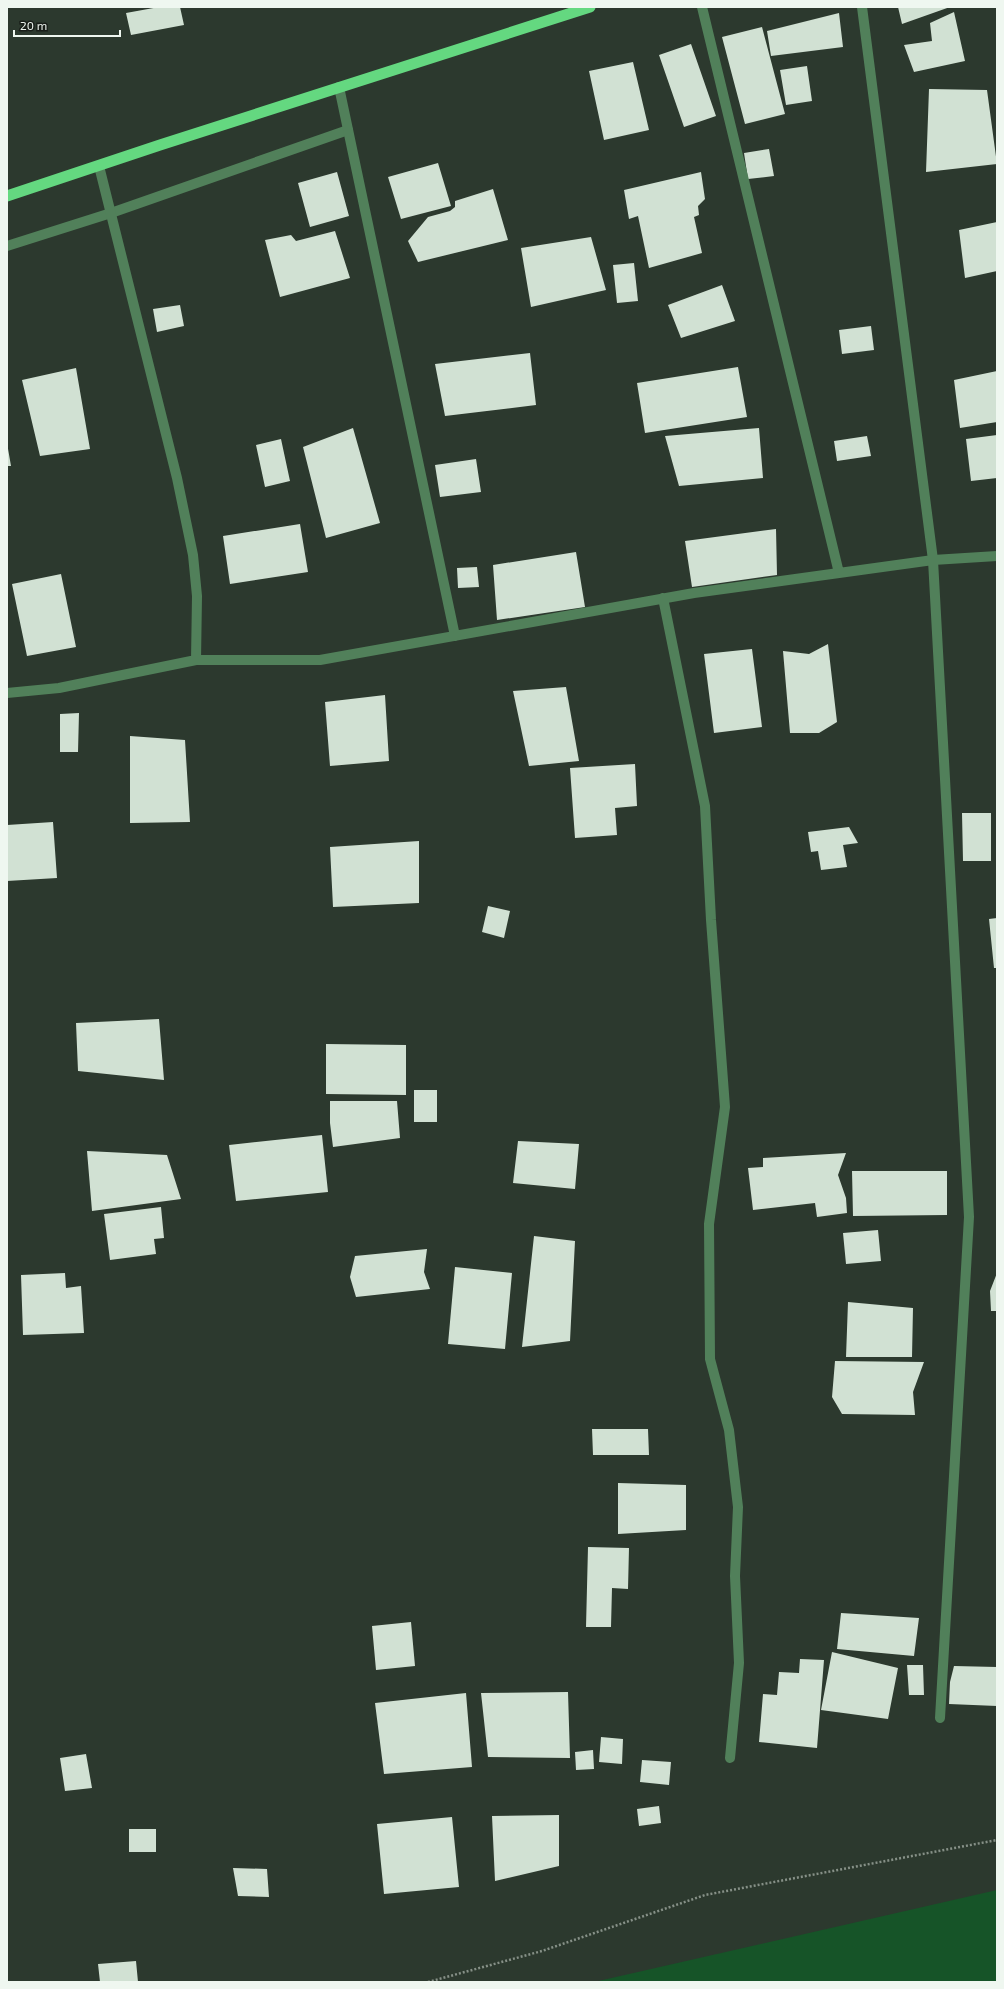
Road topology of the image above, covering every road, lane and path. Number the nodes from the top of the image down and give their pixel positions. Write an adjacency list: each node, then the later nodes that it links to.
1 (590, 7): 4 (highway)
2 (702, 7): 12 (street)
3 (862, 7): 11 (street)
4 (339, 87): 5 (street); 6 (highway)
5 (348, 130): 8 (street); 14 (street)
6 (99, 166): 7 (highway); 8 (street)
7 (7, 196)
8 (111, 213): 9 (street); 15 (street)
9 (7, 246)
10 (997, 556): 11 (street)
11 (933, 560): 12 (street); 17 (street)
12 (839, 573): 13 (street)
13 (663, 598): 14 (street); 18 (street)
14 (455, 636): 15 (street)
15 (196, 660): 16 (street)
16 (7, 693)
17 (940, 1718)
18 (730, 1758)
19 (997, 1840): 20 (path)
20 (428, 1982)

